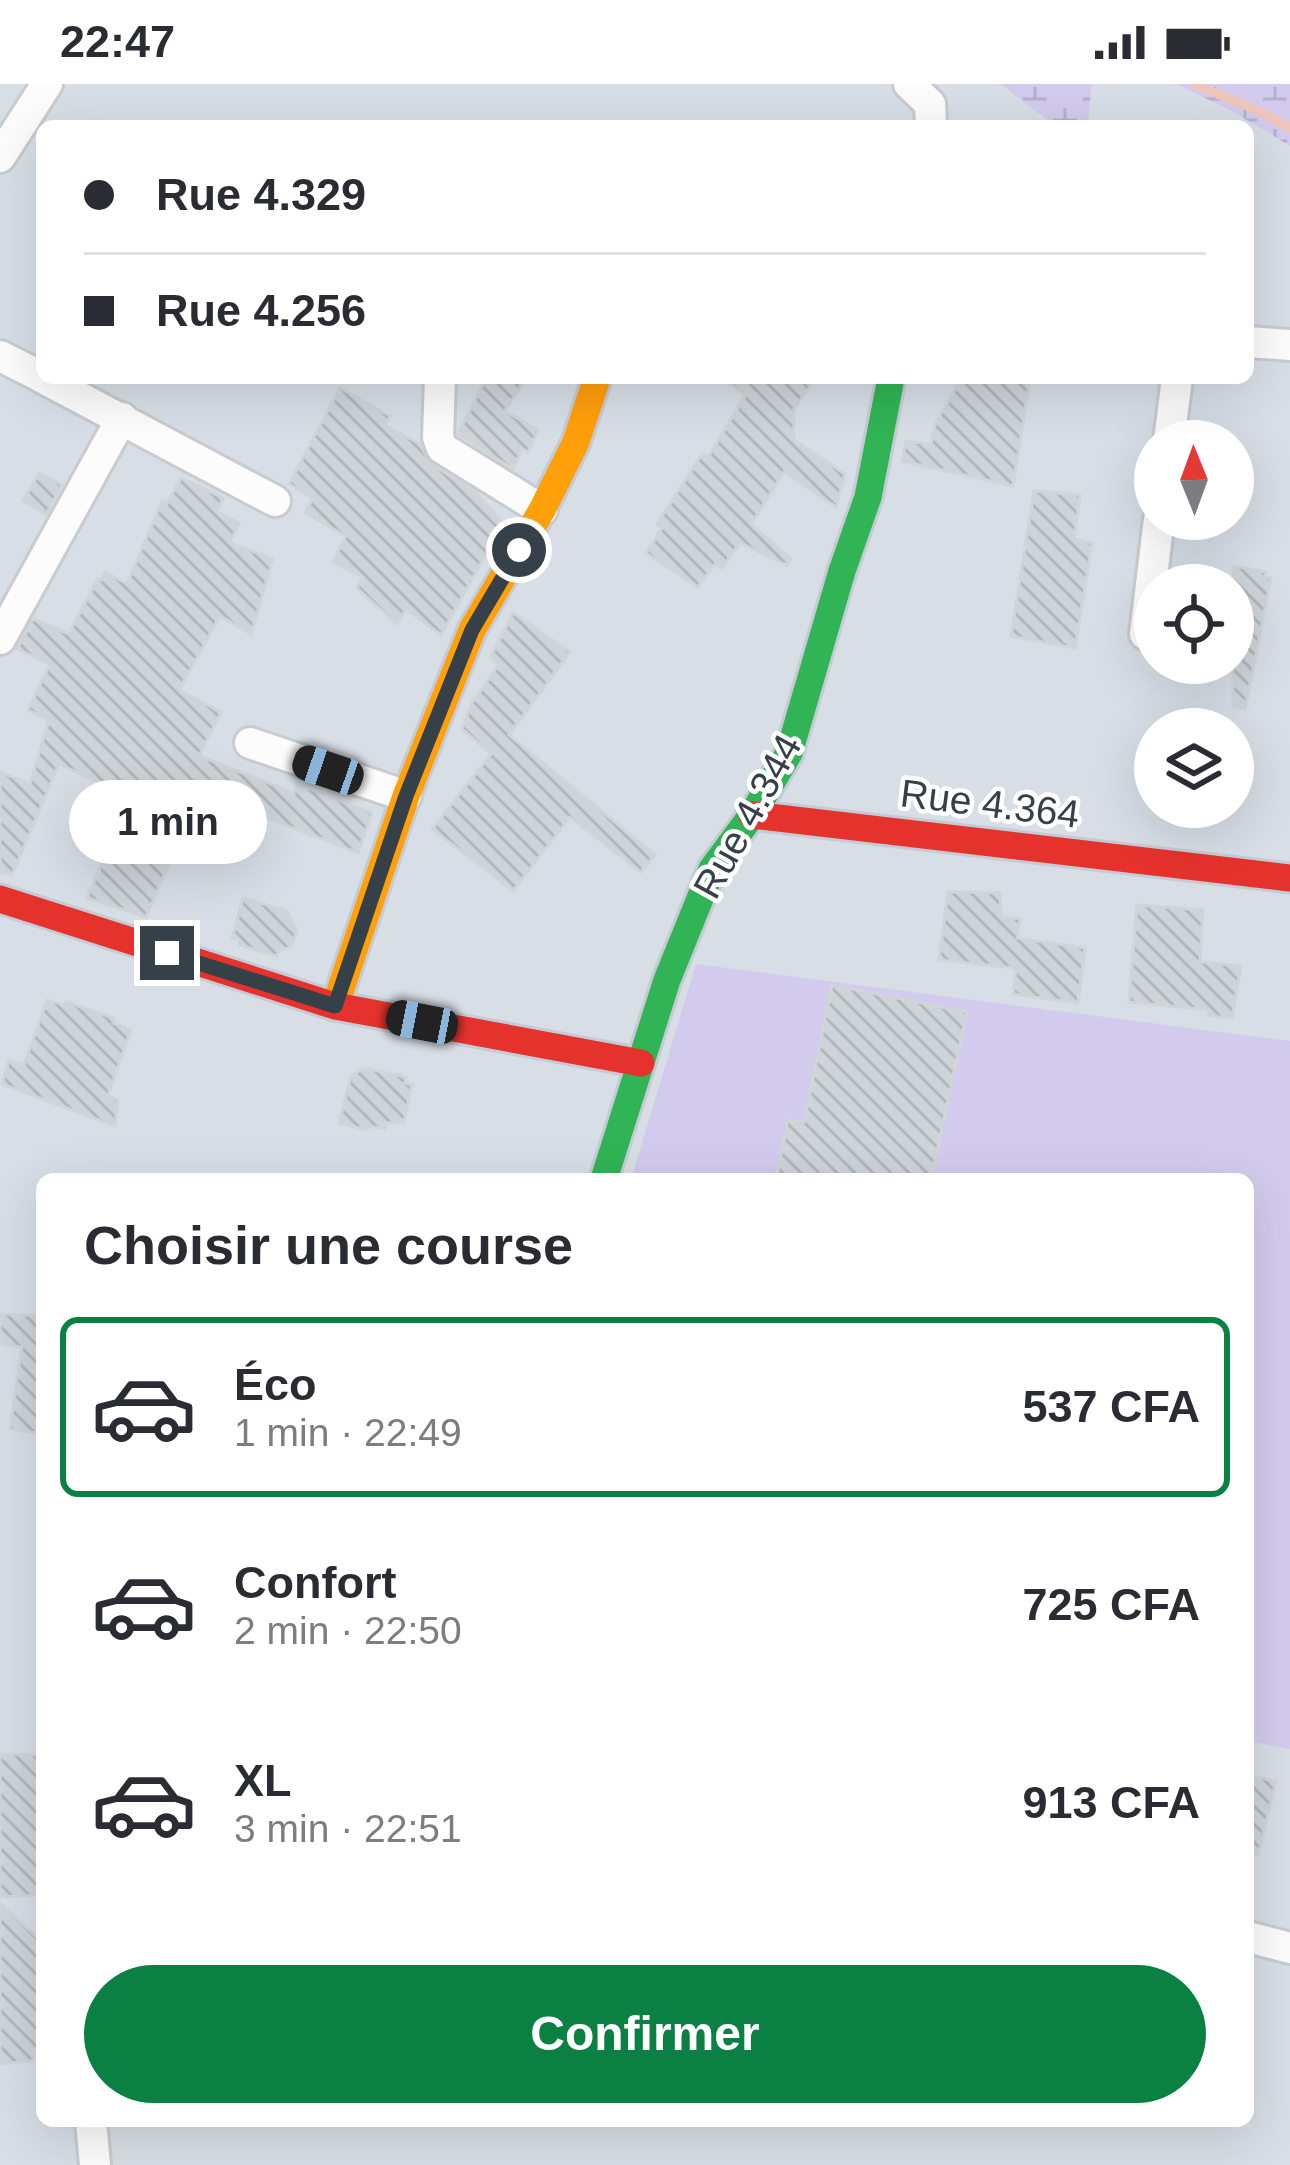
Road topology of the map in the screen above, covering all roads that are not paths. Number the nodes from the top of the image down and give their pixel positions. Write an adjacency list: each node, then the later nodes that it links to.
1 (47, 84): 2 (street)
2 (0, 157)
3 (1254, 342): 4 (street)
4 (1290, 345)
5 (0, 356): 6 (street)
6 (36, 374)
7 (55, 384): 12 (street)
8 (440, 384): 15 (street)
9 (595, 384): 15 (street)
10 (890, 384): 19 (street, Rue 4.344)
11 (1176, 384): 13 (street)
12 (122, 418): 14 (street); 16 (street)
13 (1172, 420)
14 (275, 501)
15 (542, 510): 18 (street)
16 (0, 639)
17 (250, 743): 18 (street)
18 (406, 796): 22 (street)
19 (752, 815): 20 (street, Rue 4.364); 23 (street, Rue 4.344)
20 (1290, 878)
21 (0, 899): 22 (street)
22 (335, 1006): 23 (street)
23 (641, 1064): 24 (street, Rue 4.344)
24 (606, 1173)
25 (1254, 1939): 26 (street)
26 (1290, 1948)
27 (92, 2127): 28 (street)
28 (95, 2165)

